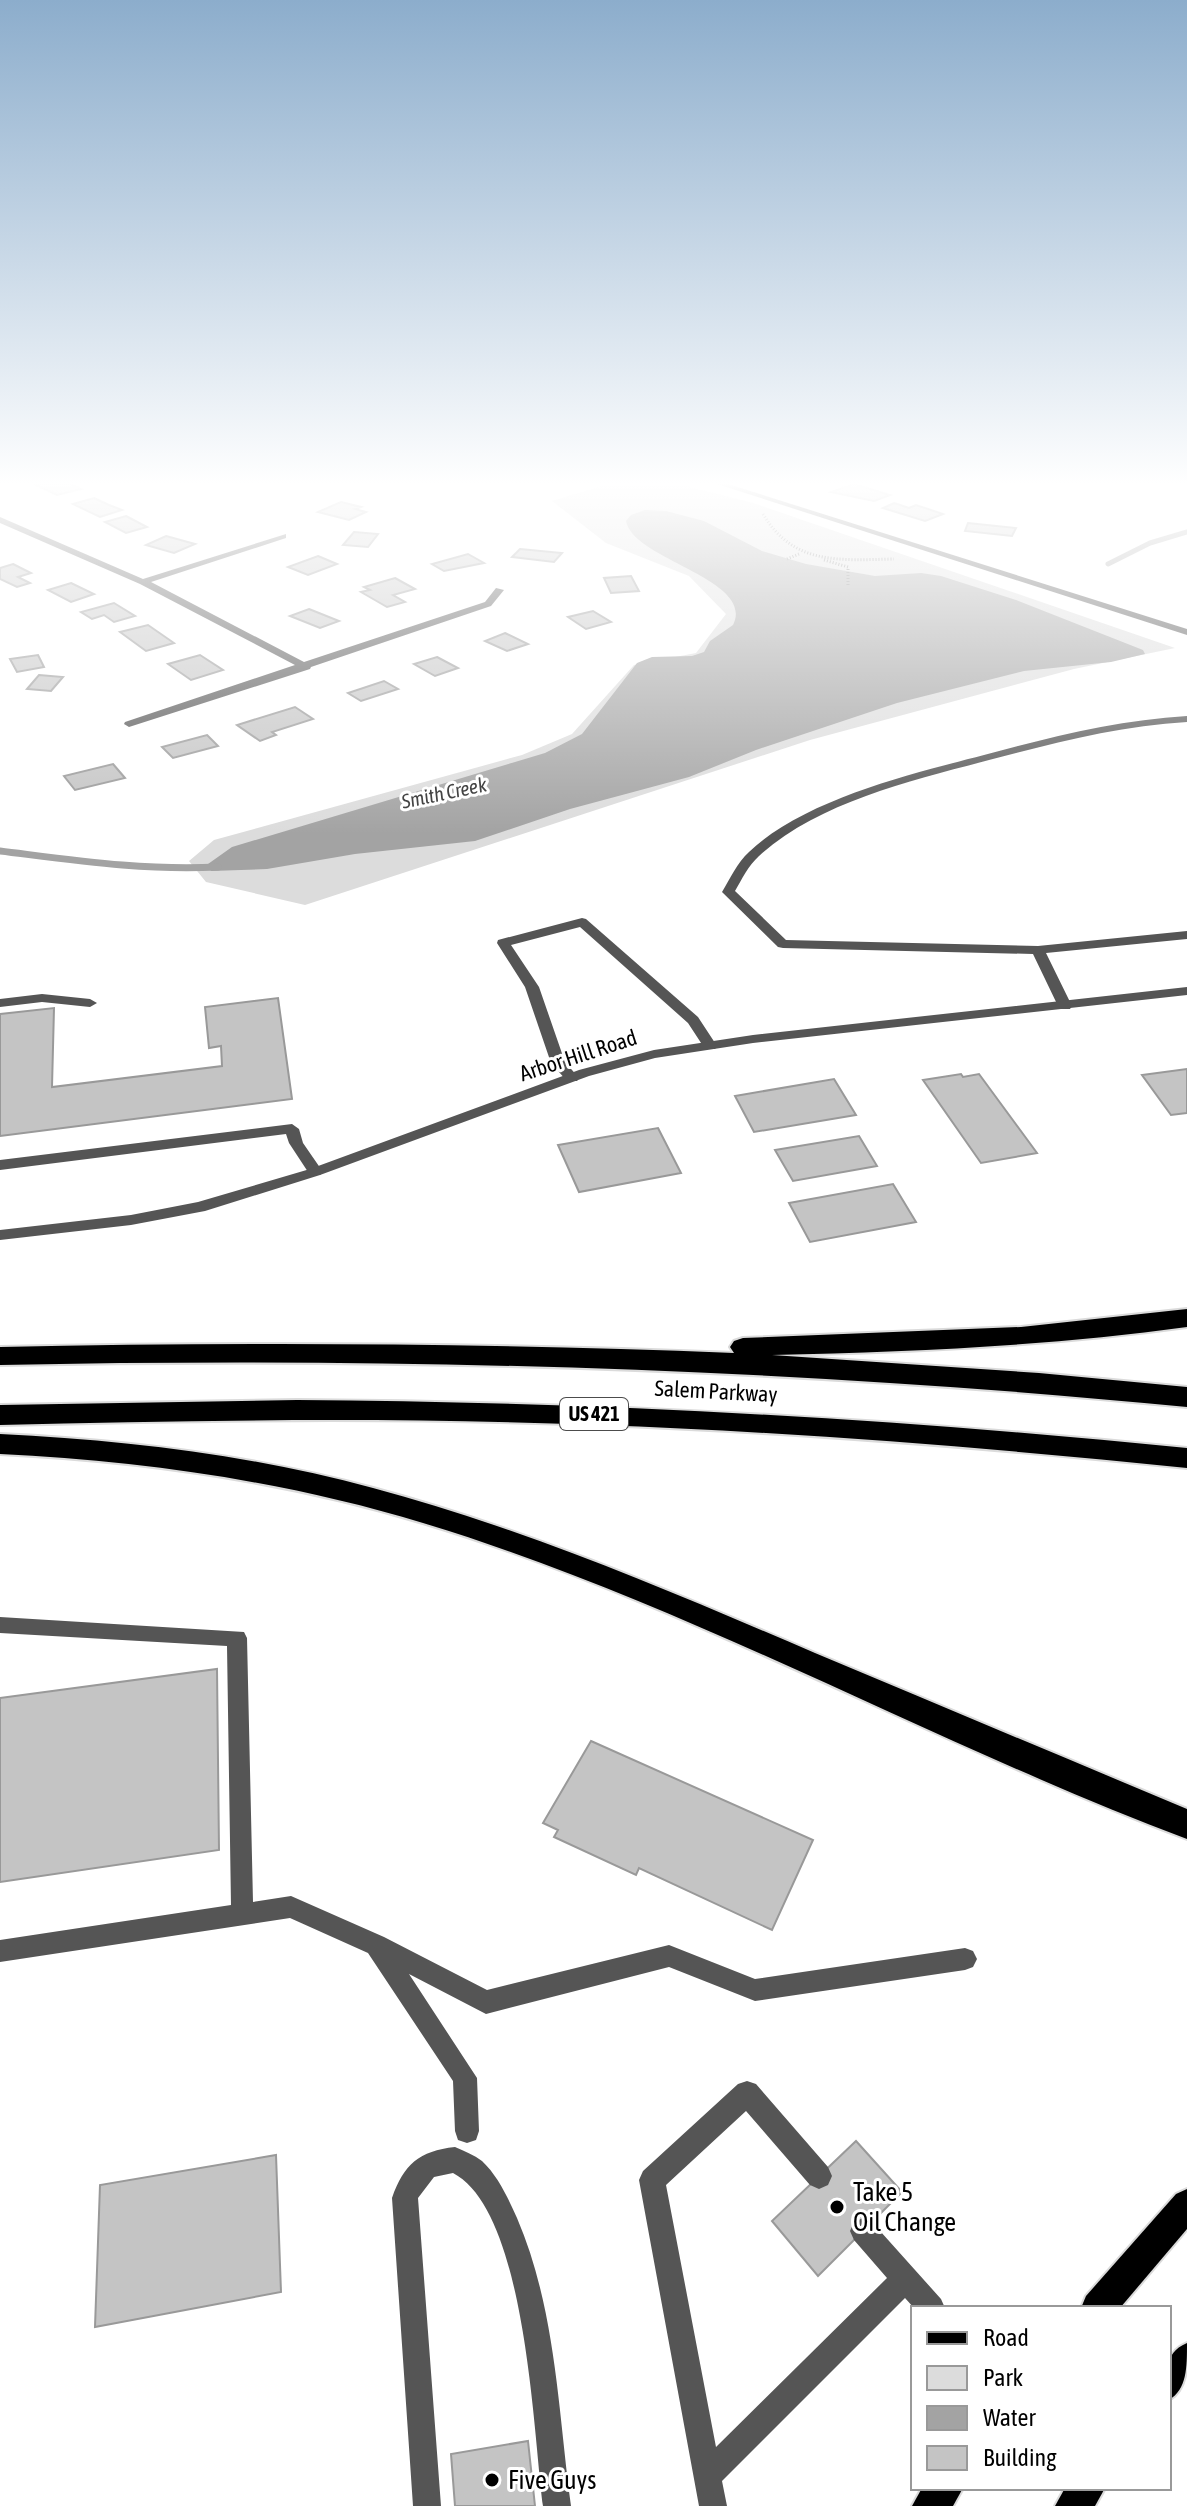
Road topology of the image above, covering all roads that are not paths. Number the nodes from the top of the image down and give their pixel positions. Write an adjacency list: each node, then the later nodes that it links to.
1 (179, 601): 5 (street)
2 (490, 601): 5 (street)
3 (1089, 601): 4 (street)
4 (1187, 632)
5 (306, 667): 7 (street)
6 (1187, 719): 9 (street)
7 (129, 724)
8 (1187, 935): 9 (street)
9 (1038, 950): 13 (street)
10 (1187, 991): 13 (street, Arbor Hill Road)
11 (0, 1003): 12 (street)
12 (90, 1003)
13 (1065, 1006): 14 (street, Arbor Hill Road)
14 (710, 1046): 15 (street, Arbor Hill Road); 15 (street)
15 (572, 1078): 17 (street, Arbor Hill Road)
16 (0, 1165): 17 (street)
17 (315, 1172): 18 (street, Arbor Hill Road)
18 (0, 1235)
19 (1187, 1318): 20 (highway)
20 (523, 1352): 21 (highway, Salem Parkway); 22 (highway, Salem Parkway)
21 (0, 1356)
22 (1187, 1397)
23 (0, 1415): 25 (highway, Salem Parkway / US 421)
24 (0, 1444): 27 (highway)
25 (1187, 1458)
26 (0, 1625): 30 (street)
27 (1146, 1807): 28 (highway); 29 (highway)
28 (1187, 1824)
29 (1187, 1840)
30 (242, 1913): 31 (street); 32 (street)
31 (376, 1945): 33 (street); 34 (street)
32 (0, 1951)
33 (965, 1959)
34 (467, 2131)
35 (819, 2176): 43 (street)
36 (1187, 2205): 40 (main road)
37 (863, 2231): 38 (street)
38 (905, 2279): 39 (street); 43 (street)
39 (930, 2306)
40 (1100, 2306)
41 (1187, 2360): 42 (main road)
42 (1171, 2380)
43 (707, 2476): 48 (street)
44 (943, 2490): 49 (main road)
45 (1085, 2490): 50 (main road)
46 (427, 2506): 47 (street)
47 (557, 2506)
48 (713, 2506)
49 (930, 2506)
50 (1073, 2506)

